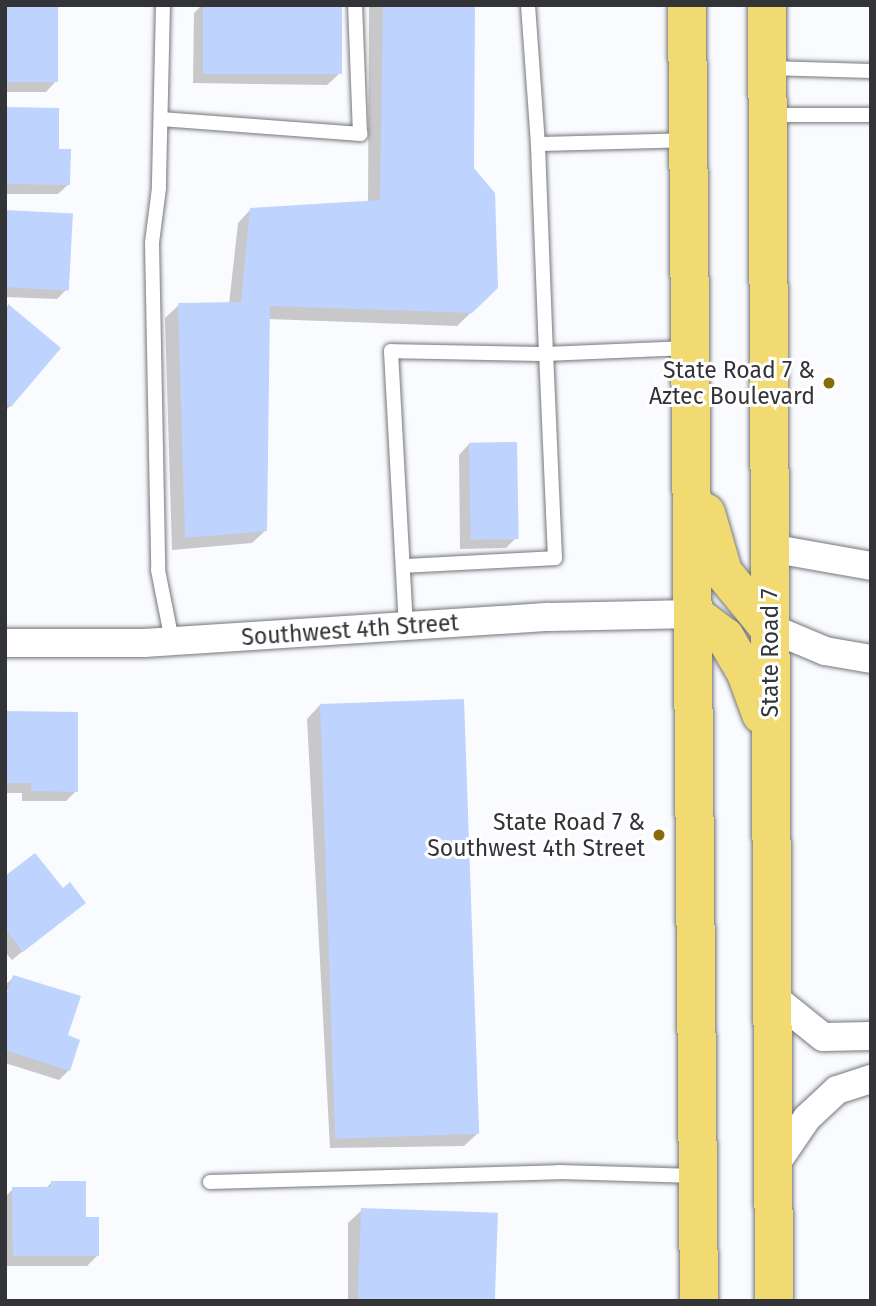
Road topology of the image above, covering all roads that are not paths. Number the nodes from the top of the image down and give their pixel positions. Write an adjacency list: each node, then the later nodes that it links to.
1 (163, 5): 10 (lane)
2 (355, 5): 10 (lane)
3 (528, 5): 12 (lane)
4 (687, 5): 11 (main road)
5 (767, 5): 6 (main road, State Road 7)
6 (768, 68): 7 (lane); 8 (main road, State Road 7)
7 (871, 71)
8 (768, 115): 9 (lane); 16 (main road, State Road 7)
9 (871, 115)
10 (160, 119): 22 (lane)
11 (689, 140): 12 (lane); 13 (main road)
12 (538, 144): 14 (lane)
13 (692, 347): 14 (lane); 15 (main road)
14 (546, 354): 17 (lane); 17 (lane)
15 (692, 467): 19 (main road); 21 (main road)
16 (770, 548): 18 (street); 21 (main road, State Road 7)
17 (403, 566): 20 (lane)
18 (871, 566)
19 (694, 614): 20 (street, Southwest 4th Street); 25 (main road); 30 (main road)
20 (406, 626): 22 (street, Southwest 4th Street)
21 (768, 627): 24 (street); 25 (main road, State Road 7)
22 (172, 641): 23 (street, Southwest 4th Street)
23 (5, 643)
24 (871, 659)
25 (771, 743): 26 (main road, State Road 7)
26 (772, 996): 27 (street); 29 (main road, State Road 7)
27 (871, 1036)
28 (871, 1079): 29 (street)
29 (773, 1168): 33 (main road, State Road 7)
30 (698, 1176): 31 (lane); 32 (main road)
31 (209, 1182)
32 (699, 1301)
33 (774, 1301)

